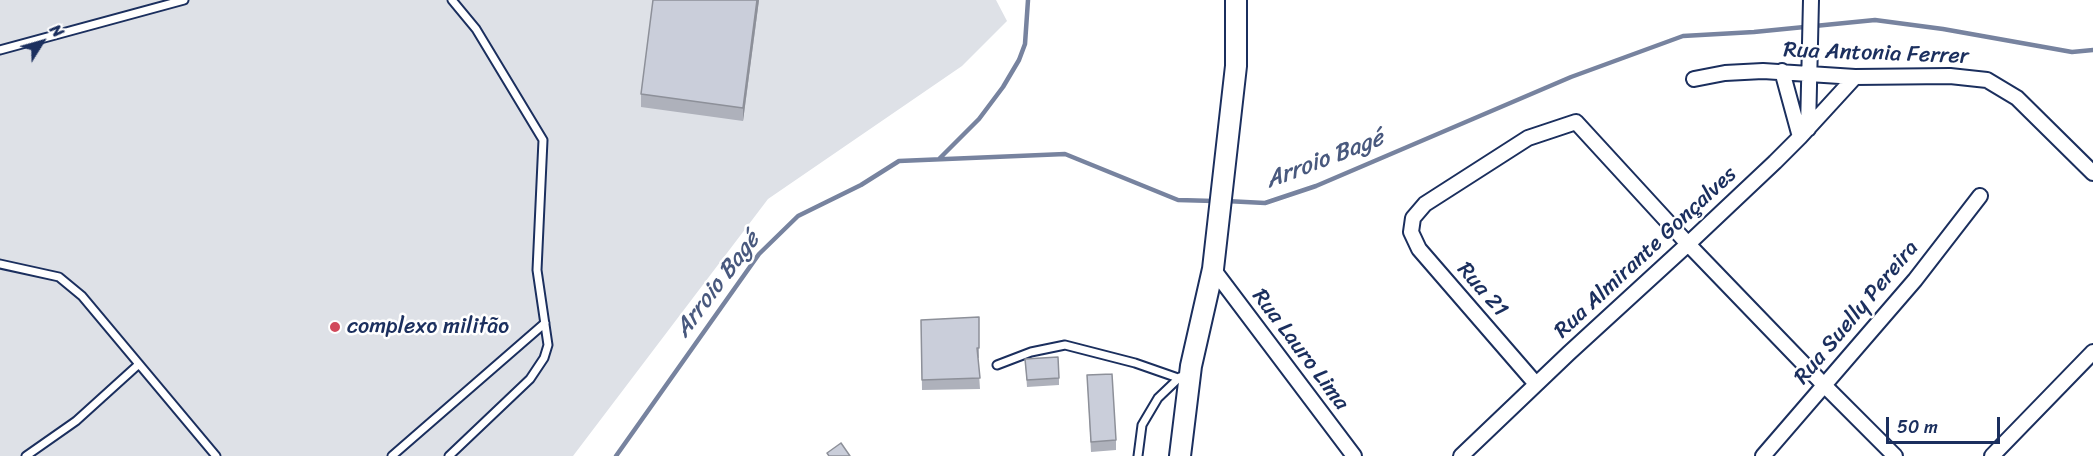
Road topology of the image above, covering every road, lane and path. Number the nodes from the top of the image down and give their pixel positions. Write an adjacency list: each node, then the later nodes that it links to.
1 (184, 0): 5 (lane)
2 (452, 0): 16 (lane)
3 (1236, 0): 14 (main road)
4 (1810, 0): 7 (street)
5 (0, 50)
6 (1782, 71): 7 (street, Rua Antonia Ferrer); 9 (street, Rua Antonia Ferrer); 10 (street)
7 (1810, 74): 8 (street, Rua Antonia Ferrer); 10 (street)
8 (1855, 77): 10 (street, Rua Almirante Gonçalves); 11 (street, Rua Antonia Ferrer)
9 (1695, 79)
10 (1804, 133): 13 (street, Rua Almirante Gonçalves)
11 (2093, 173)
12 (1980, 196): 22 (street, Rua Suelly Pereira)
13 (1689, 244): 21 (street, Rua Almirante Gonçalves); 21 (street, Rua 21); 22 (street)
14 (1214, 260): 20 (main road); 29 (street, Rua Lauro Lima)
15 (0, 264): 18 (lane)
16 (545, 323): 25 (lane); 26 (lane)
17 (2093, 352): 33 (street)
18 (139, 364): 23 (lane); 24 (lane)
19 (997, 365): 20 (lane)
20 (1184, 372): 27 (lane); 28 (main road)
21 (1536, 384): 30 (street, Rua Almirante Gonçalves)
22 (1824, 385): 31 (street, Rua Suelly Pereira); 32 (street)
23 (26, 456)
24 (216, 456)
25 (392, 456)
26 (449, 456)
27 (1138, 456)
28 (1180, 456)
29 (1354, 456)
30 (1461, 456)
31 (1763, 456)
32 (1895, 456)
33 (1992, 456)

